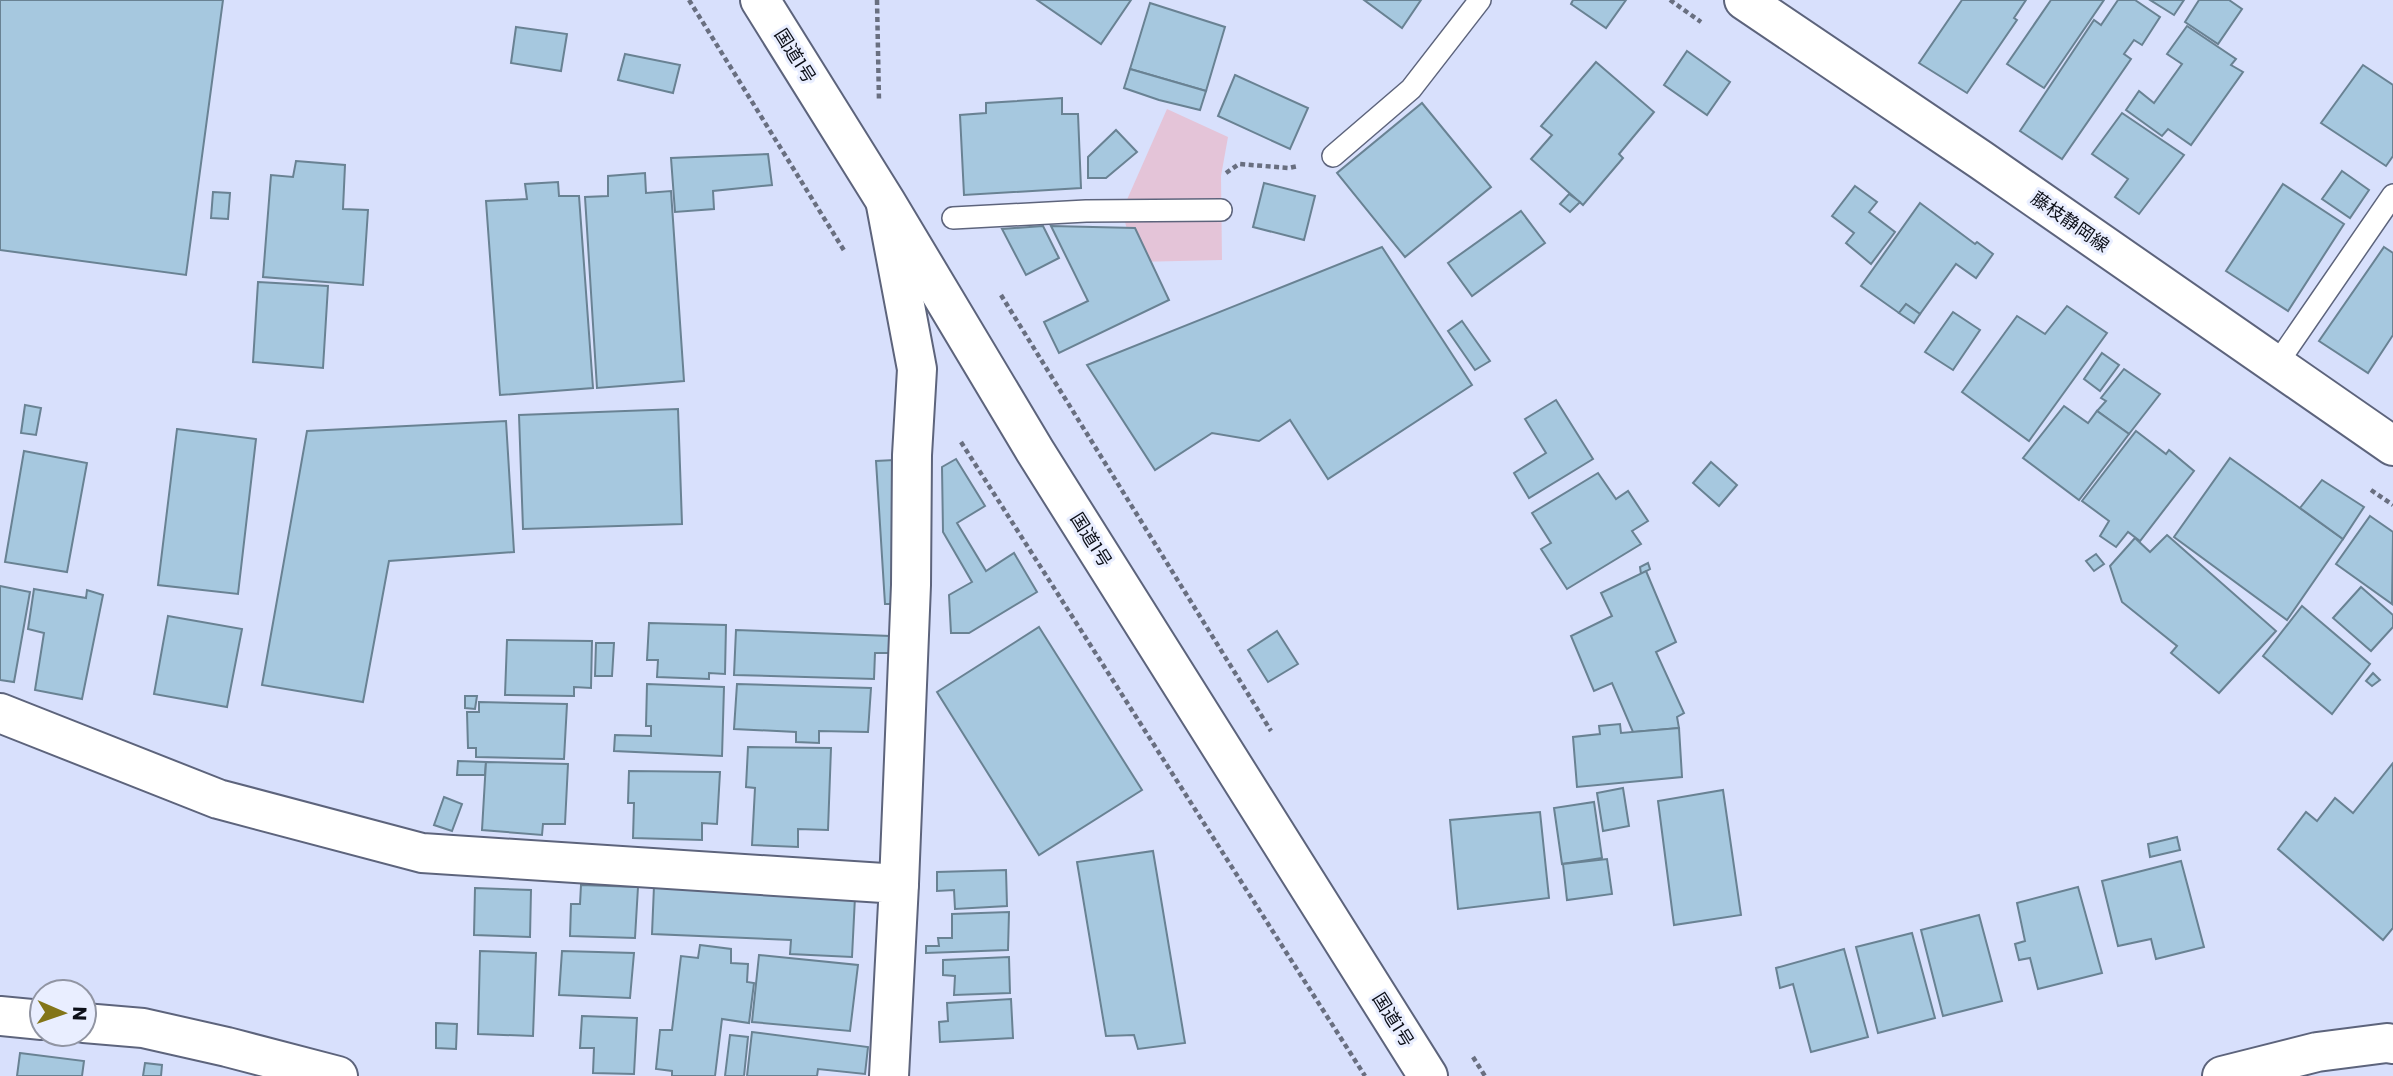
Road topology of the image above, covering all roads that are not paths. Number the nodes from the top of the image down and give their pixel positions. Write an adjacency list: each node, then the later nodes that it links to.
1 (760, 0): 6 (main road, 国道1号)
2 (1480, 0): 4 (lane)
3 (1744, 0): 9 (main road, 藤枝静岡線)
4 (1333, 156)
5 (2393, 195): 9 (lane)
6 (886, 202): 12 (main road); 19 (main road, 国道1号)
7 (1221, 210): 8 (lane)
8 (953, 218)
9 (2276, 365): 10 (main road, 藤枝静岡線)
10 (2393, 446)
11 (0, 713): 12 (main road)
12 (899, 884): 18 (main road)
13 (0, 1016): 14 (main road)
14 (28, 1019)
15 (98, 1024): 17 (main road)
16 (2393, 1044): 20 (main road)
17 (338, 1076)
18 (890, 1076)
19 (1428, 1076)
20 (2222, 1076)

